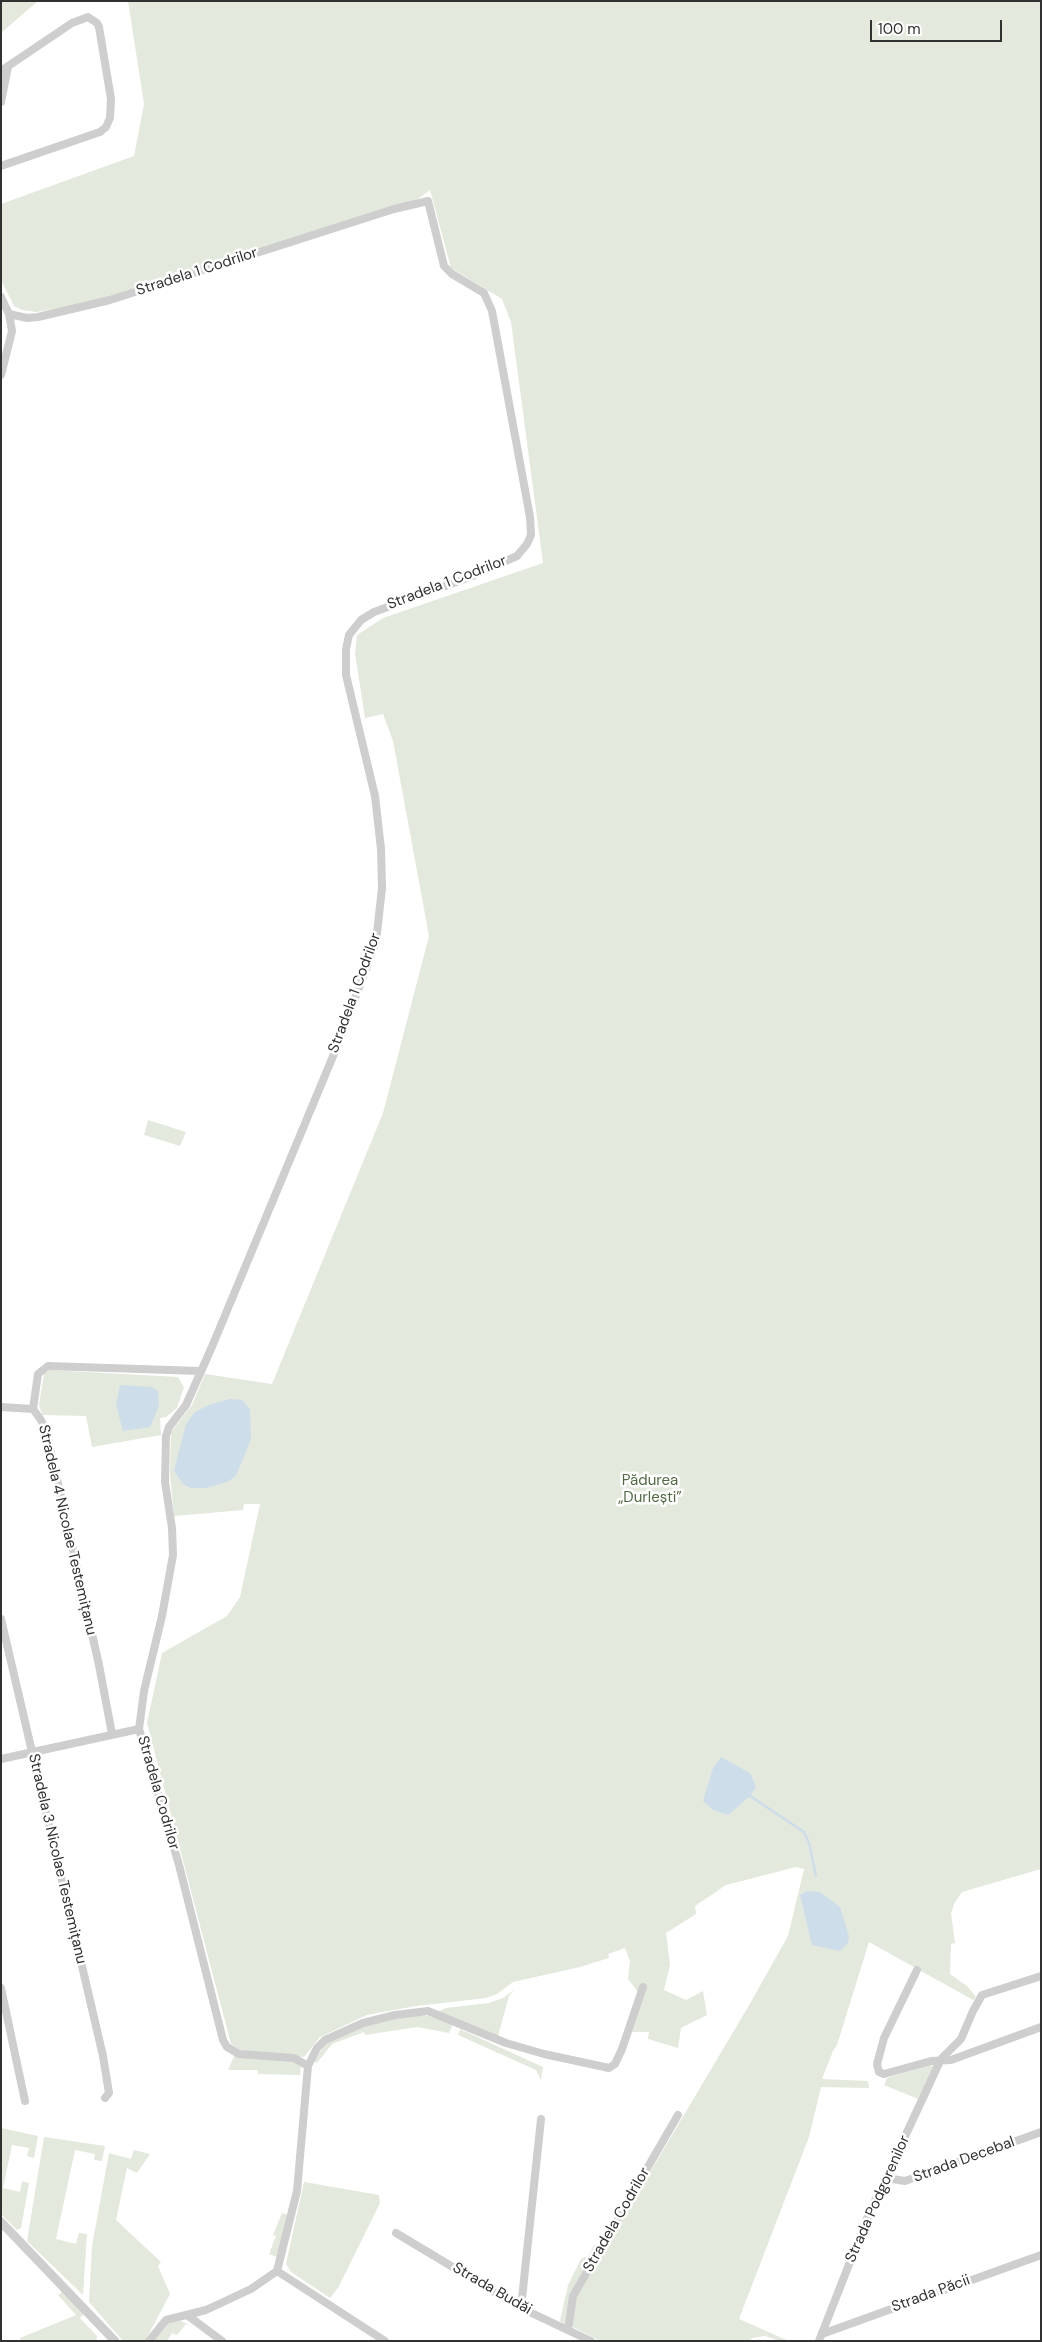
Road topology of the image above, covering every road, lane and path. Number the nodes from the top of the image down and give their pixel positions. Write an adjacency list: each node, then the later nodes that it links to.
1 (5, 69): 2 (street); 3 (street)
2 (1, 102)
3 (1, 166)
4 (1, 297): 5 (street)
5 (9, 314): 7 (street); 9 (street, Stradela 1 Codrilor)
6 (1, 342): 7 (street)
7 (10, 344): 8 (street)
8 (1, 375)
9 (200, 1371): 11 (street, Stradela 4 Nicolae Testemițanu); 13 (street, Stradela Codrilor)
10 (1, 1407): 11 (street)
11 (33, 1409): 14 (street, Stradela 4 Nicolae Testemițanu)
12 (1, 1619): 15 (street, Stradela 3 Nicolae Testemițanu)
13 (140, 1729): 14 (street); 23 (street, Stradela Codrilor)
14 (112, 1734): 15 (street)
15 (32, 1752): 16 (street); 24 (street, Stradela 3 Nicolae Testemițanu)
16 (1, 1760)
17 (918, 1970): 22 (street)
18 (1041, 1976): 22 (street)
19 (643, 1987): 23 (street)
20 (1, 1988): 25 (street)
21 (1041, 2027): 22 (street)
22 (941, 2060): 29 (street, Strada Podgorenilor)
23 (308, 2066): 33 (street)
24 (105, 2098)
25 (25, 2100)
26 (678, 2115): 36 (street, Stradela Codrilor)
27 (541, 2119): 34 (street)
28 (1041, 2132): 29 (street, Strada Decebal)
29 (886, 2178): 37 (street, Strada Podgorenilor)
30 (1, 2222): 38 (street)
31 (396, 2233): 34 (street, Strada Budăi)
32 (1041, 2254): 37 (street, Strada Păcii)
33 (277, 2271): 35 (street); 41 (street)
34 (521, 2308): 36 (street, Strada Budăi)
35 (187, 2315): 39 (street); 40 (street)
36 (568, 2330): 42 (street, Strada Budăi)
37 (820, 2338)
38 (110, 2339)
39 (149, 2341)
40 (222, 2341)
41 (385, 2341)
42 (591, 2341)

